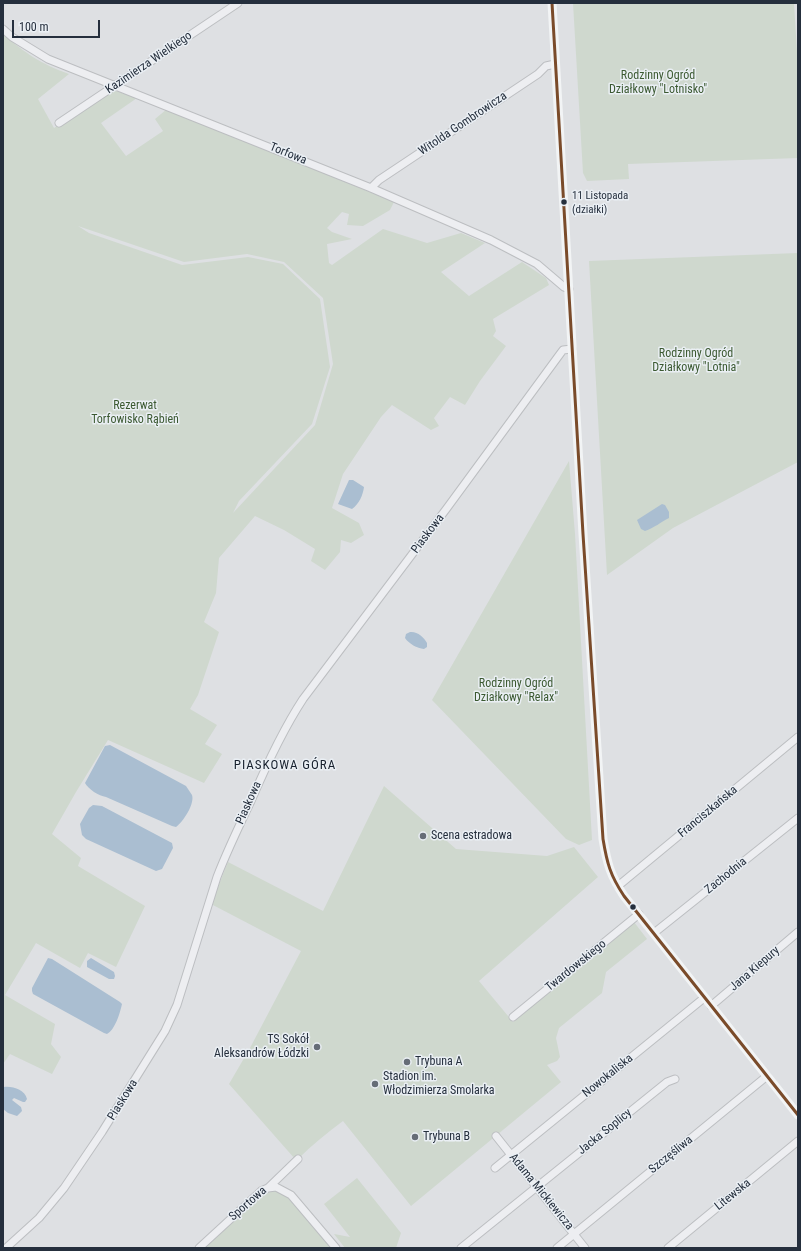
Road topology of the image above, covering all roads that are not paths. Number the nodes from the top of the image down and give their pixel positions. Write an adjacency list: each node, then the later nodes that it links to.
1 (238, 3): 5 (street, Kazimierza Wielkiego)
2 (552, 3): 4 (street)
3 (3, 30): 5 (street, Torfowa)
4 (555, 64): 7 (street, Witolda Gombrowicza); 8 (street)
5 (114, 86): 6 (street, Kazimierza Wielkiego); 7 (street, Torfowa)
6 (60, 123)
7 (371, 188): 8 (street, Torfowa)
8 (569, 289): 9 (street)
9 (572, 348): 12 (street); 30 (street, Piaskowa)
10 (798, 737): 12 (street, Franciszkańska)
11 (798, 818): 15 (street, Zachodnia)
12 (618, 886): 13 (street)
13 (639, 914): 15 (street); 18 (street, Twardowskiego)
14 (798, 932): 17 (street, Jana Kiepury)
15 (654, 933): 16 (street)
16 (704, 998): 17 (street); 24 (street, Nowokaliska)
17 (711, 1006): 19 (street)
18 (514, 1017)
19 (767, 1076): 21 (street); 29 (street, Szczęśliwa)
20 (676, 1079): 27 (street, Jacka Soplicy)
21 (798, 1115)
22 (496, 1136): 24 (street, Adama Mickiewicza)
23 (798, 1141): 36 (street, Litewska)
24 (511, 1155): 26 (street, Nowokaliska); 27 (street, Adama Mickiewicza)
25 (298, 1159): 28 (street, Sportowa)
26 (495, 1168)
27 (536, 1187): 29 (street, Adama Mickiewicza); 33 (street, Jacka Soplicy)
28 (268, 1188): 31 (street, Sportowa); 32 (street)
29 (574, 1234): 34 (street, Szczęśliwa); 35 (street, Adama Mickiewicza)
30 (6, 1248)
31 (199, 1248)
32 (336, 1248)
33 (461, 1248)
34 (557, 1248)
35 (586, 1248)
36 (668, 1248)

